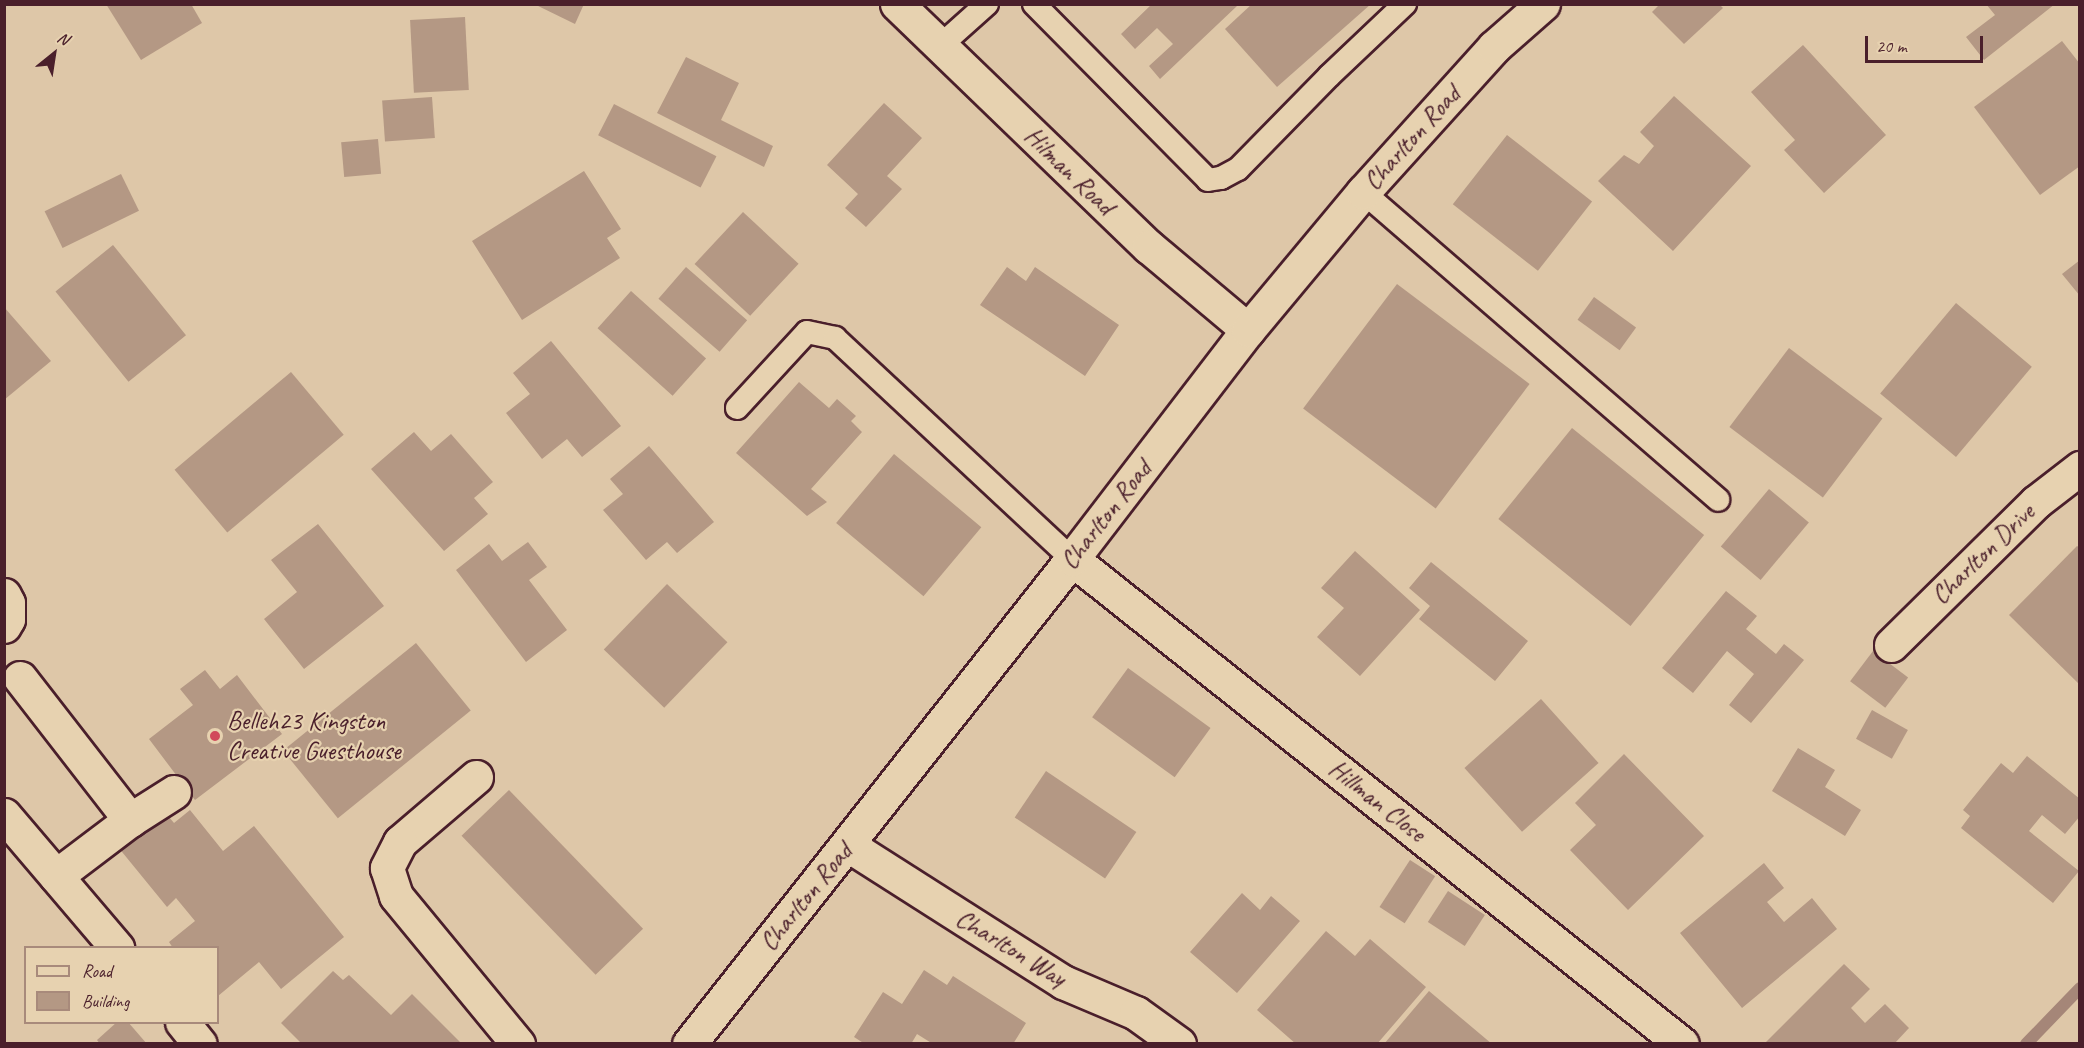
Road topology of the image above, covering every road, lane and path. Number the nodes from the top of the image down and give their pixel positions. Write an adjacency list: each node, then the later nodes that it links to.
1 (897, 4): 6 (street, Hilman Road)
2 (987, 4): 6 (lane)
3 (1034, 4): 4 (lane)
4 (1405, 4)
5 (1543, 4): 7 (street, Charlton Road)
6 (940, 46): 8 (street, Hilman Road)
7 (1363, 192): 8 (street, Charlton Road); 11 (lane)
8 (1248, 330): 12 (street, Charlton Road)
9 (737, 408): 12 (lane)
10 (2079, 468): 13 (street, Charlton Drive)
11 (1718, 500)
12 (1072, 559): 19 (street, Charlton Road); 27 (street, Hillman Close)
13 (1890, 645)
14 (20, 678): 18 (street)
15 (476, 777): 24 (street)
16 (174, 792): 18 (street)
17 (4, 814): 20 (street)
18 (130, 820): 20 (street)
19 (848, 845): 25 (street, Charlton Road); 26 (street, Charlton Way)
20 (56, 876): 21 (street)
21 (115, 946)
22 (183, 1024): 23 (street)
23 (200, 1044)
24 (518, 1044)
25 (689, 1044)
26 (1179, 1044)
27 (1682, 1044)

